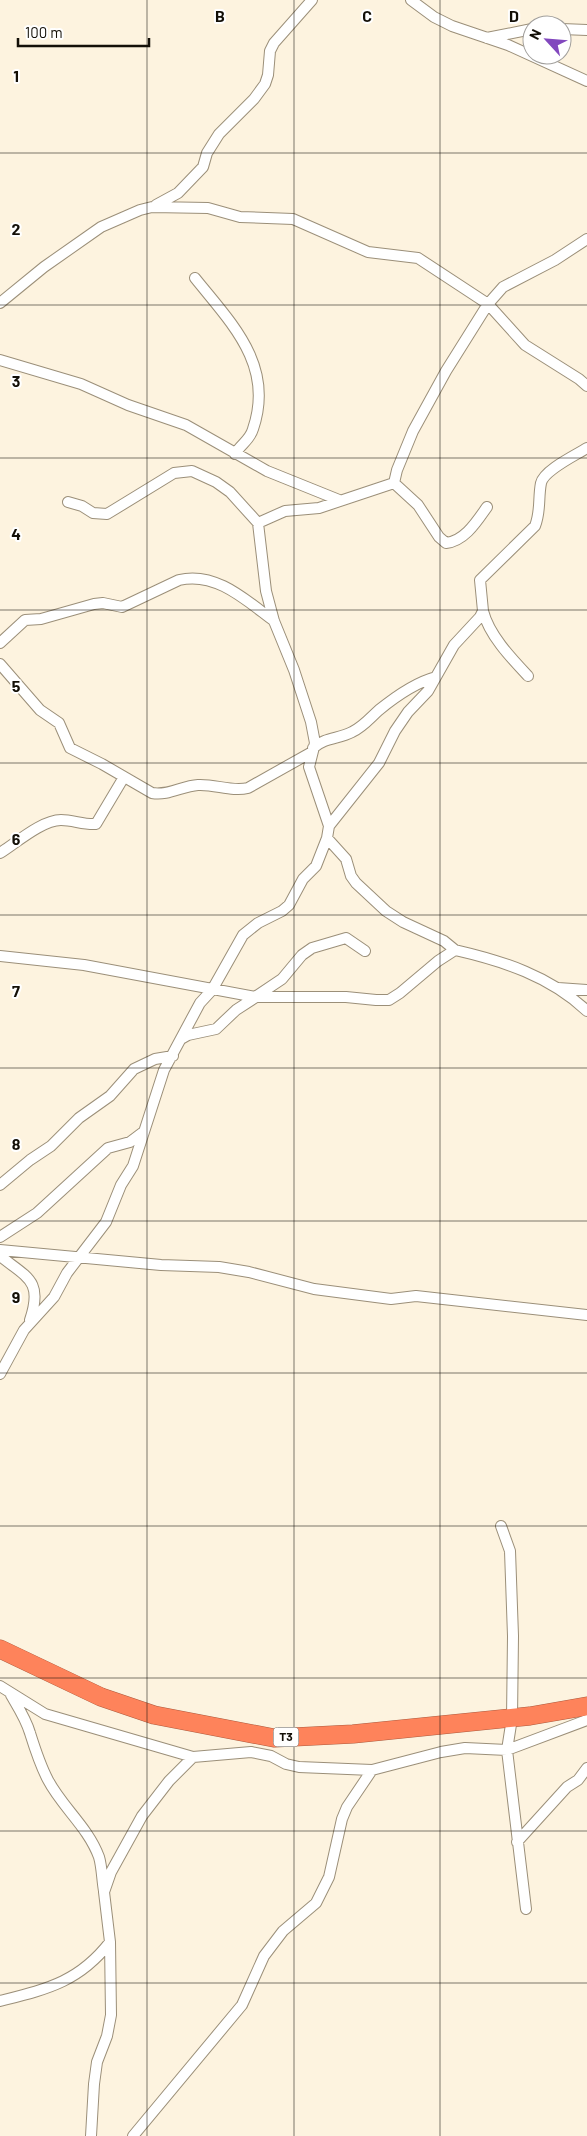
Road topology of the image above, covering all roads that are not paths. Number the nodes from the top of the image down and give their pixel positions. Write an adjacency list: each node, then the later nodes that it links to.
1 (312, 0): 8 (street)
2 (411, 0): 6 (street)
3 (572, 29): 4 (street)
4 (587, 30)
5 (522, 31): 6 (street)
6 (486, 38): 7 (street)
7 (587, 81)
8 (152, 207): 11 (street); 12 (street)
9 (587, 239): 12 (street)
10 (196, 278): 16 (street)
11 (0, 303)
12 (488, 304): 14 (street); 17 (street)
13 (0, 360): 16 (street)
14 (587, 386)
15 (587, 448): 22 (street)
16 (235, 454): 18 (street)
17 (394, 483): 18 (street); 20 (street)
18 (339, 500): 21 (street)
19 (68, 502): 21 (street)
20 (487, 507)
21 (258, 523): 23 (street)
22 (483, 611): 26 (street); 27 (street)
23 (274, 621): 24 (street); 28 (street)
24 (0, 643)
25 (0, 664): 29 (street)
26 (528, 676)
27 (436, 677): 28 (street); 30 (street)
28 (313, 750): 29 (street); 30 (street)
29 (124, 777): 32 (street)
30 (329, 826): 31 (street)
31 (327, 838): 33 (street); 38 (street)
32 (0, 853)
33 (455, 950): 37 (street); 40 (street)
34 (365, 951): 40 (street)
35 (0, 956): 36 (street)
36 (190, 985): 38 (street); 41 (street)
37 (557, 988): 39 (street); 42 (street)
38 (212, 990): 40 (street); 41 (street)
39 (587, 990)
40 (255, 997): 43 (street)
41 (196, 1008): 43 (street)
42 (587, 1011)
43 (181, 1039): 44 (street)
44 (173, 1056): 45 (street); 46 (street)
45 (142, 1133): 47 (street); 50 (street)
46 (0, 1185)
47 (0, 1238)
48 (0, 1250): 50 (street)
49 (0, 1256): 52 (street)
50 (78, 1258): 51 (street); 52 (street)
51 (587, 1315)
52 (29, 1323): 53 (street)
53 (0, 1374)
54 (501, 1526): 59 (street)
55 (0, 1649): 59 (highway, T3)
56 (0, 1686): 57 (street)
57 (11, 1694): 62 (street); 66 (street)
58 (587, 1706): 59 (highway, T3)
59 (512, 1718): 61 (street)
60 (587, 1720): 61 (street)
61 (506, 1750): 64 (street); 65 (street)
62 (193, 1757): 64 (street); 66 (street)
63 (587, 1768): 65 (street)
64 (372, 1770): 71 (street)
65 (517, 1842): 67 (street)
66 (104, 1892): 68 (street)
67 (526, 1909)
68 (110, 1942): 69 (street); 70 (street)
69 (0, 2001)
70 (91, 2136)
71 (134, 2136)

